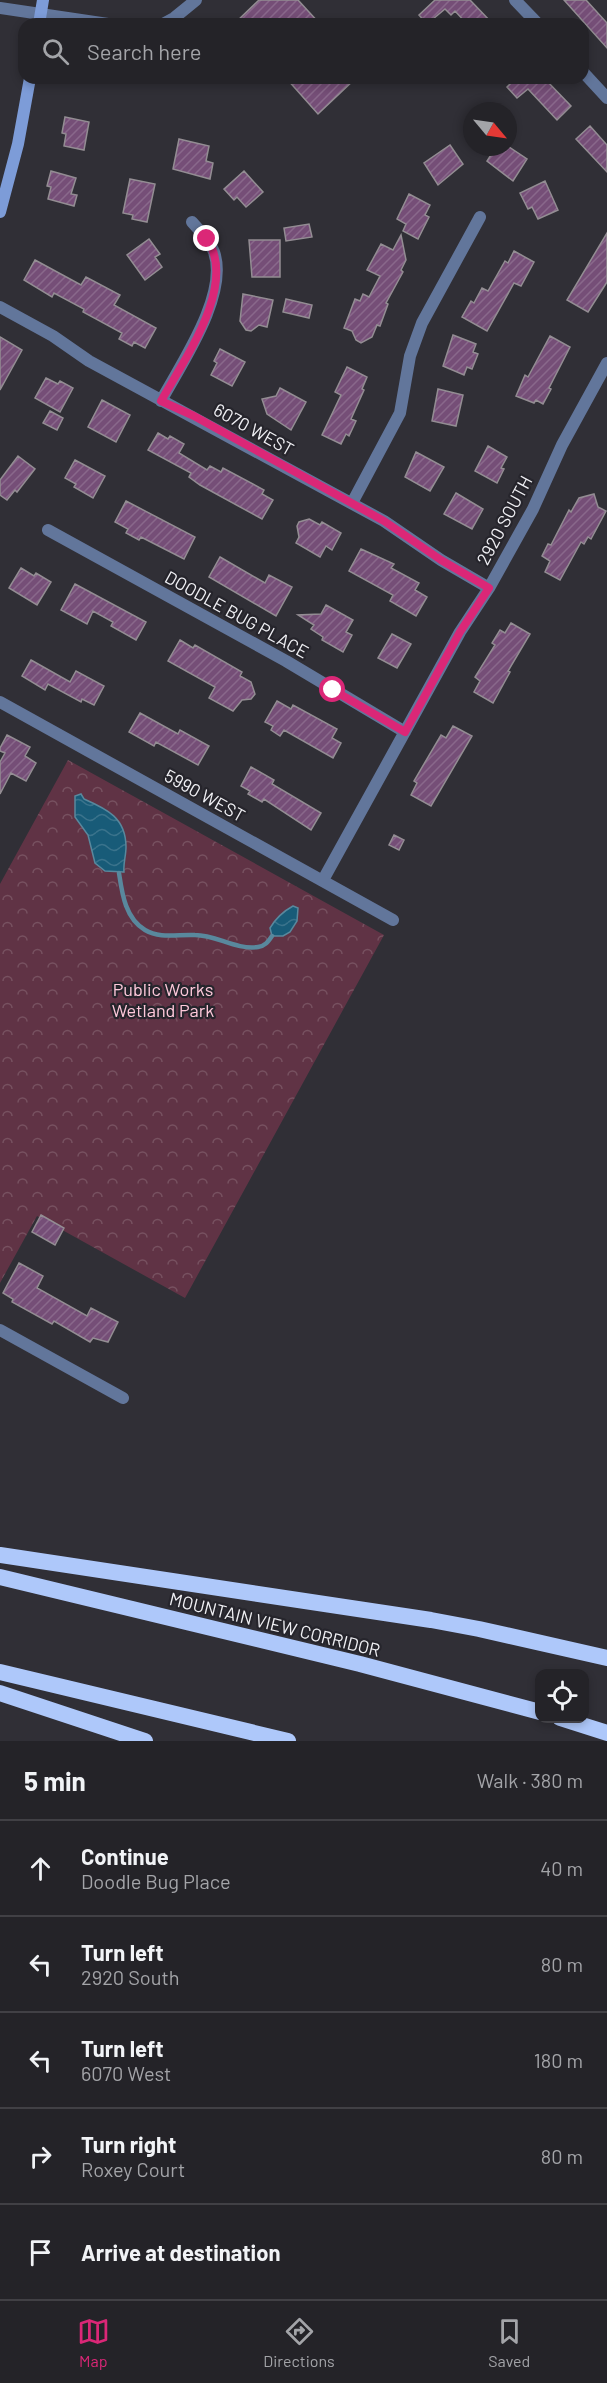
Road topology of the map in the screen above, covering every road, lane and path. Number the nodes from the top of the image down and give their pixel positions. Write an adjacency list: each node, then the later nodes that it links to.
1 (42, 0): 6 (main road)
2 (196, 0): 7 (street)
3 (515, 0): 8 (street)
4 (0, 8): 5 (street)
5 (36, 18)
6 (40, 18)
7 (174, 18)
8 (532, 18)
9 (589, 78): 11 (street)
10 (29, 84): 12 (main road)
11 (607, 98)
12 (0, 212)
13 (480, 217): 18 (street)
14 (192, 222): 17 (street)
15 (0, 307): 17 (street, 6070 WEST)
16 (607, 363): 20 (street, 2920 SOUTH)
17 (161, 401): 18 (street, 6070 WEST)
18 (352, 503): 20 (street, 6070 WEST)
19 (48, 530): 22 (street, DOODLE BUG PLACE)
20 (489, 588): 22 (street, 2920 SOUTH)
21 (0, 702): 23 (street, 5990 WEST)
22 (405, 732): 23 (street, 2920 SOUTH)
23 (323, 880): 24 (street, 5990 WEST)
24 (393, 920)
25 (0, 1330): 26 (street)
26 (123, 1398)
27 (0, 1555): 29 (highway)
28 (0, 1577): 32 (highway, MOUNTAIN VIEW CORRIDOR)
29 (607, 1658)
30 (0, 1672): 36 (highway)
31 (0, 1693): 35 (highway)
32 (535, 1711)
33 (573, 1723): 34 (highway)
34 (607, 1733)
35 (145, 1741)
36 (288, 1741)

